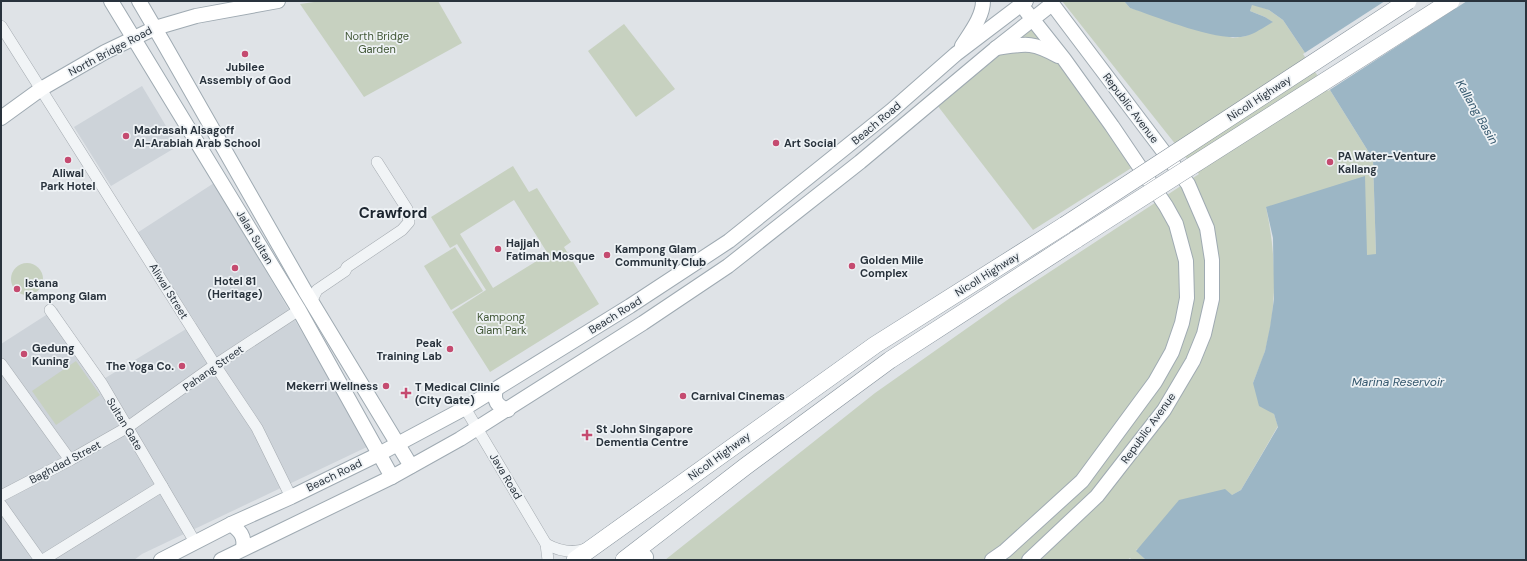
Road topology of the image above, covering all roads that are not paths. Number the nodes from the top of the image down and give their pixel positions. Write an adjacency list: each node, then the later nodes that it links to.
1 (111, 1): 12 (main road, Jalan Sultan)
2 (139, 1): 11 (main road, Jalan Sultan)
3 (278, 1): 11 (main road, North Bridge Road)
4 (983, 1): 14 (main road)
5 (1408, 1): 43 (highway, Nicoll Highway, bridge)
6 (1451, 1): 34 (highway, Nicoll Highway, bridge)
7 (1021, 2): 9 (main road, Republic Avenue); 14 (main road, Beach Road)
8 (1051, 2): 9 (main road, Beach Road); 53 (main road, Republic Avenue)
9 (1032, 18): 13 (main road, Beach Road); 15 (main road, Republic Avenue)
10 (1, 26): 17 (street, Aliwal Street)
11 (155, 28): 12 (main road, North Bridge Road); 20 (main road, Jalan Sultan)
12 (134, 37): 17 (main road, North Bridge Road); 21 (main road, Jalan Sultan)
13 (995, 49): 15 (main road); 16 (main road, Beach Road)
14 (962, 50): 16 (main road); 25 (main road, Beach Road)
15 (1064, 59): 52 (main road, Republic Avenue)
16 (982, 60): 27 (main road, Beach Road)
17 (41, 89): 18 (main road, North Bridge Road); 24 (street, Aliwal Street)
18 (1, 118)
19 (377, 162): 20 (street, Pahang Street)
20 (308, 297): 21 (street, Pahang Street); 30 (main road, Jalan Sultan)
21 (296, 304): 24 (street, Pahang Street); 31 (main road, Jalan Sultan)
22 (50, 310): 28 (street, Sultan Gate)
23 (1, 364): 32 (street)
24 (215, 364): 28 (street, Pahang Street); 38 (street, Aliwal Street)
25 (496, 389): 26 (main road, Beach Road); 27 (main road)
26 (465, 408): 29 (street, Java Road); 30 (main road, Beach Road)
27 (508, 410): 29 (main road, Beach Road)
28 (128, 427): 32 (street, Baghdad Street); 36 (street, Sultan Gate)
29 (478, 429): 33 (main road, Beach Road); 42 (street, Java Road)
30 (397, 444): 31 (main road, Beach Road); 33 (main road, Jalan Sultan)
31 (379, 454): 35 (main road, Jalan Sultan); 38 (main road, Beach Road)
32 (70, 460): 37 (street, Baghdad Street)
33 (411, 466): 35 (main road, Beach Road)
34 (746, 466): 45 (highway); 51 (highway, Nicoll Highway)
35 (392, 477): 44 (main road, Beach Road)
36 (162, 486): 41 (street, Sultan Gate); 46 (street)
37 (1, 496)
38 (291, 497): 40 (main road, Beach Road)
39 (1, 505): 46 (street)
40 (231, 524): 41 (main road, Beach Road); 44 (main road)
41 (195, 542): 47 (main road, Beach Road)
42 (546, 544): 43 (street); 49 (street, Java Road)
43 (594, 546): 50 (highway, Nicoll Highway)
44 (243, 548): 48 (main road, Beach Road)
45 (644, 559)
46 (42, 560)
47 (161, 560)
48 (221, 560)
49 (548, 560)
50 (575, 560)
51 (624, 560)
52 (992, 560)
53 (1029, 560)

